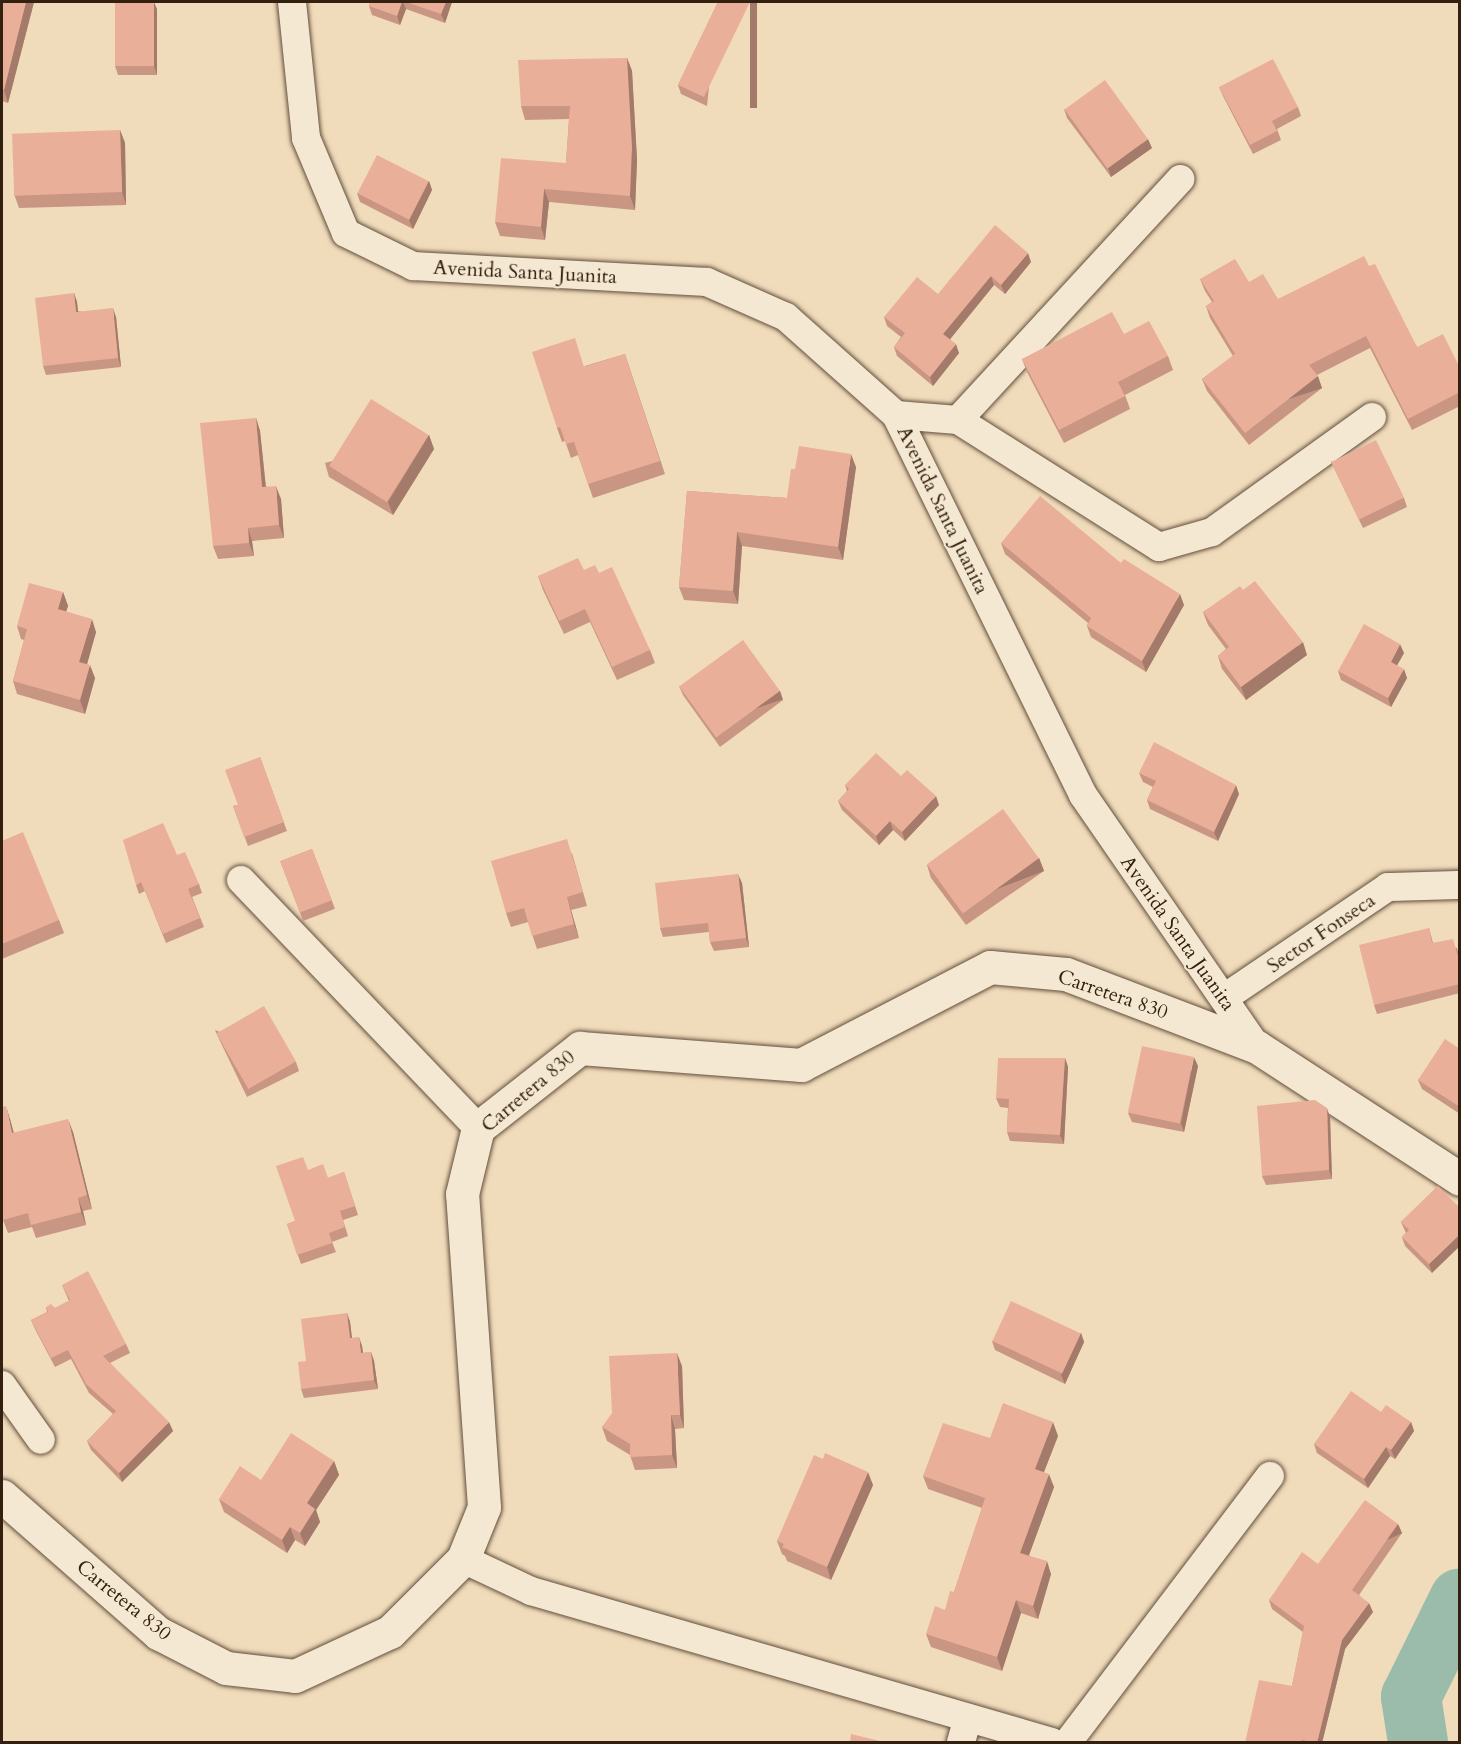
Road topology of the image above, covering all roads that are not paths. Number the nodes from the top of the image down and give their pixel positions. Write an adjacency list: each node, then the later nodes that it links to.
1 (292, 2): 3 (street, Avenida Santa Juanita)
2 (1180, 178): 5 (street)
3 (896, 415): 5 (street); 8 (street, Avenida Santa Juanita)
4 (1372, 417): 5 (street)
5 (958, 420)
6 (241, 880): 10 (street)
7 (1460, 885): 8 (street, Sector Fonseca)
8 (1224, 998): 9 (street, Avenida Santa Juanita)
9 (1257, 1047): 10 (street, Carretera 830); 11 (street, Carretera 830)
10 (478, 1128): 16 (street, Carretera 830)
11 (1460, 1179)
12 (2, 1385): 13 (street)
13 (41, 1440)
14 (1270, 1476): 19 (street)
15 (2, 1496): 16 (street, Carretera 830)
16 (464, 1560): 17 (street)
17 (965, 1730): 18 (street)
18 (1052, 1743)
19 (1068, 1743)

